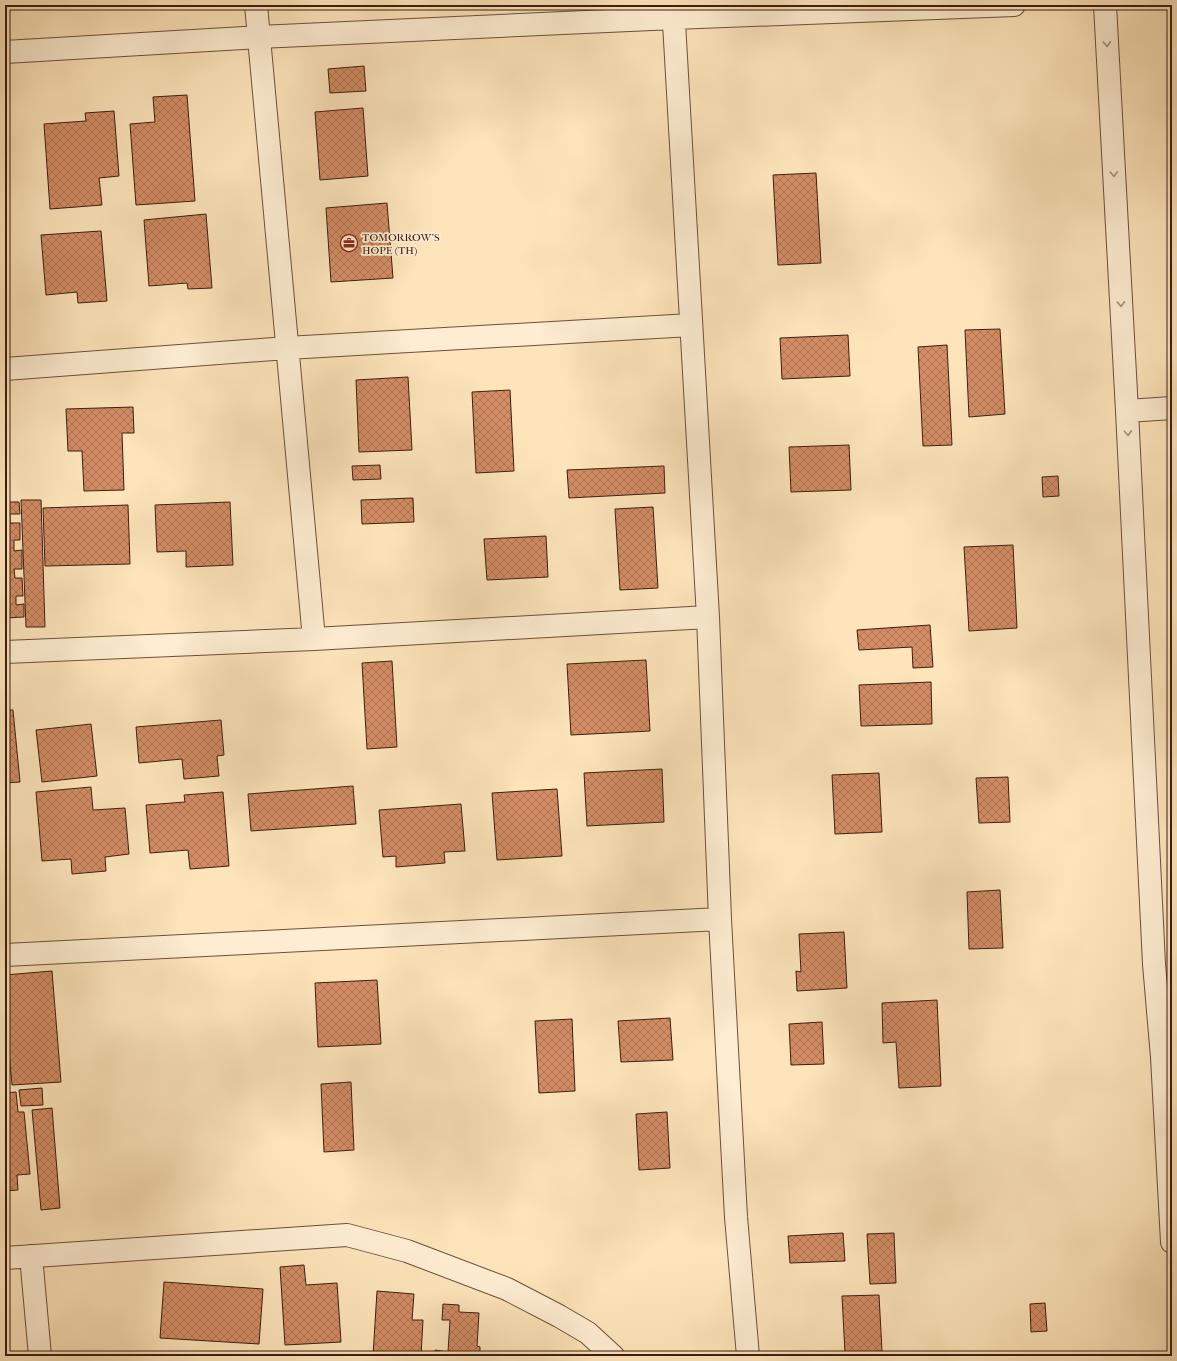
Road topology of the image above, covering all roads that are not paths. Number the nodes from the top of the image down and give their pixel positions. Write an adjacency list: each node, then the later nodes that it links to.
1 (256, 5): 5 (street)
2 (1014, 5): 4 (street)
3 (1105, 5): 11 (street, one-way to 11)
4 (674, 12): 5 (street); 7 (street)
5 (259, 37): 6 (street); 8 (street)
6 (5, 52)
7 (691, 326): 8 (street); 12 (street)
8 (287, 348): 9 (street); 13 (street)
9 (5, 369)
10 (1172, 408): 11 (street)
11 (1127, 411): 17 (street, one-way to 17)
12 (708, 617): 13 (street); 15 (street)
13 (314, 639): 14 (street)
14 (5, 652)
15 (720, 919): 16 (street); 23 (street)
16 (5, 954)
17 (1167, 1057): 18 (street)
18 (1172, 1242)
19 (31, 1256): 20 (street); 21 (street); 22 (street)
20 (5, 1258)
21 (40, 1356)
22 (613, 1356)
23 (748, 1356)

